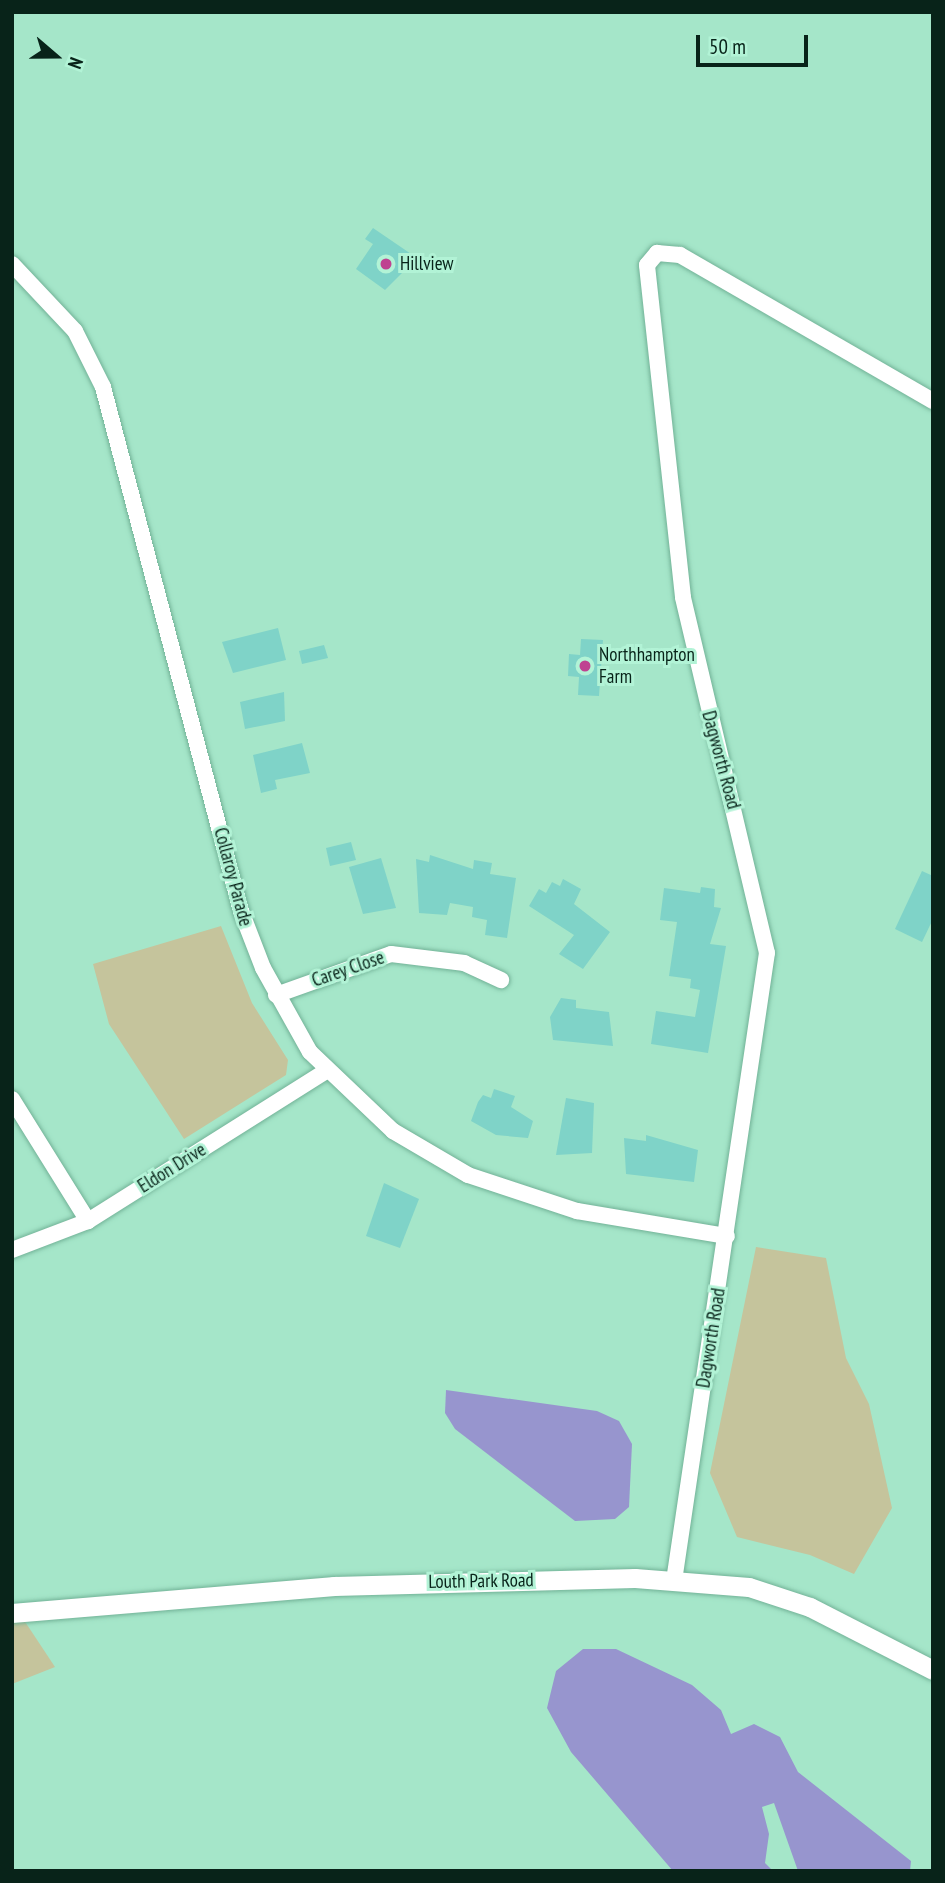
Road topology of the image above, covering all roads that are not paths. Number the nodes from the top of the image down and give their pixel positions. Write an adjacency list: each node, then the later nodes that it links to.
1 (12, 264): 4 (street, Collaroy Parade)
2 (933, 401): 8 (street, Dagworth Road)
3 (501, 980): 4 (street, Carey Close)
4 (276, 995): 5 (street, Collaroy Parade)
5 (325, 1072): 7 (street, Eldon Drive); 8 (street, Collaroy Parade)
6 (12, 1099): 7 (street)
7 (88, 1221): 9 (street, Eldon Drive)
8 (727, 1236): 10 (street, Dagworth Road)
9 (12, 1250)
10 (674, 1581): 11 (street, Louth Park Road); 12 (street, Louth Park Road)
11 (12, 1613)
12 (933, 1670)

